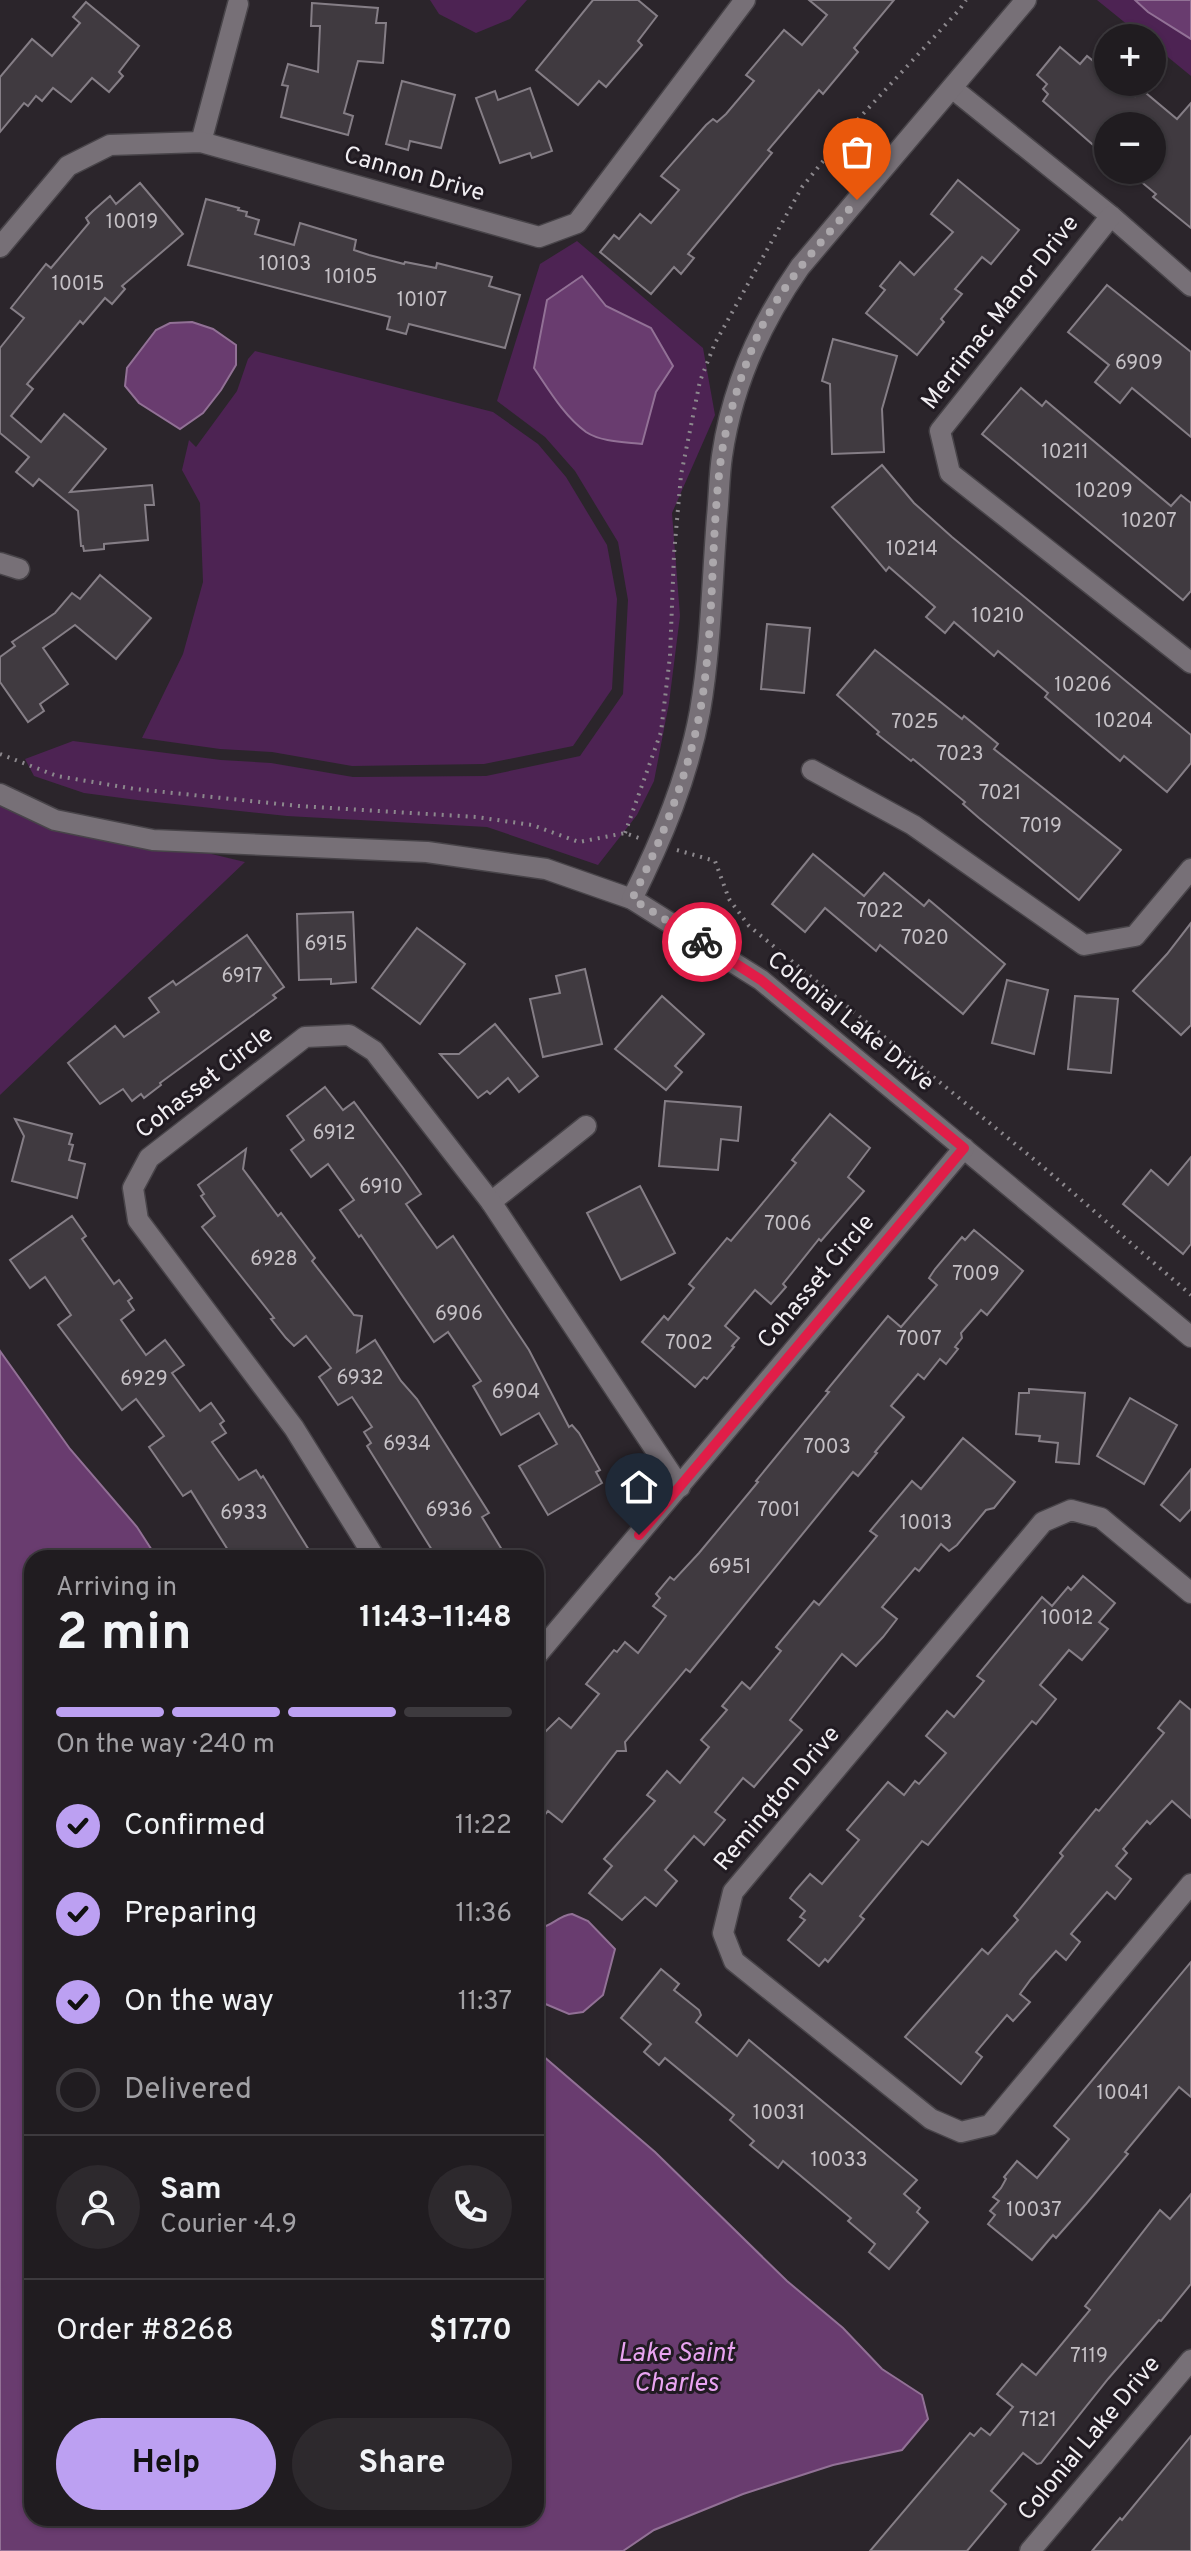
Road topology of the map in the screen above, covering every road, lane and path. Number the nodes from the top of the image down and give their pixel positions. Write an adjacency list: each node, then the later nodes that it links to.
1 (745, 0): 5 (street, Cannon Drive)
2 (1026, 0): 4 (street)
3 (238, 4): 5 (street)
4 (952, 88): 6 (street); 13 (street)
5 (201, 142): 7 (street, Cannon Drive)
6 (1111, 216): 8 (street); 9 (street, Merrimac Manor Drive)
7 (0, 247)
8 (1191, 286)
9 (1191, 663)
10 (0, 754): 13 (path)
11 (812, 770): 14 (street)
12 (0, 794): 15 (street, Colonial Lake Drive)
13 (659, 845): 15 (street); 19 (path)
14 (1191, 869)
15 (632, 899): 17 (street, Colonial Lake Drive)
16 (586, 1126): 18 (street)
17 (964, 1148): 20 (street, Colonial Lake Drive); 21 (street, Cohasset Circle)
18 (491, 1202): 21 (street, Cohasset Circle); 22 (street, Cohasset Circle)
19 (1191, 1295)
20 (1188, 1329)
21 (680, 1487): 24 (street, Cohasset Circle)
22 (370, 1550)
23 (1191, 1593): 25 (street, Remington Drive)
24 (544, 1647)
25 (1191, 1884)
26 (1191, 2360): 27 (street, Colonial Lake Drive)
27 (1030, 2551)

